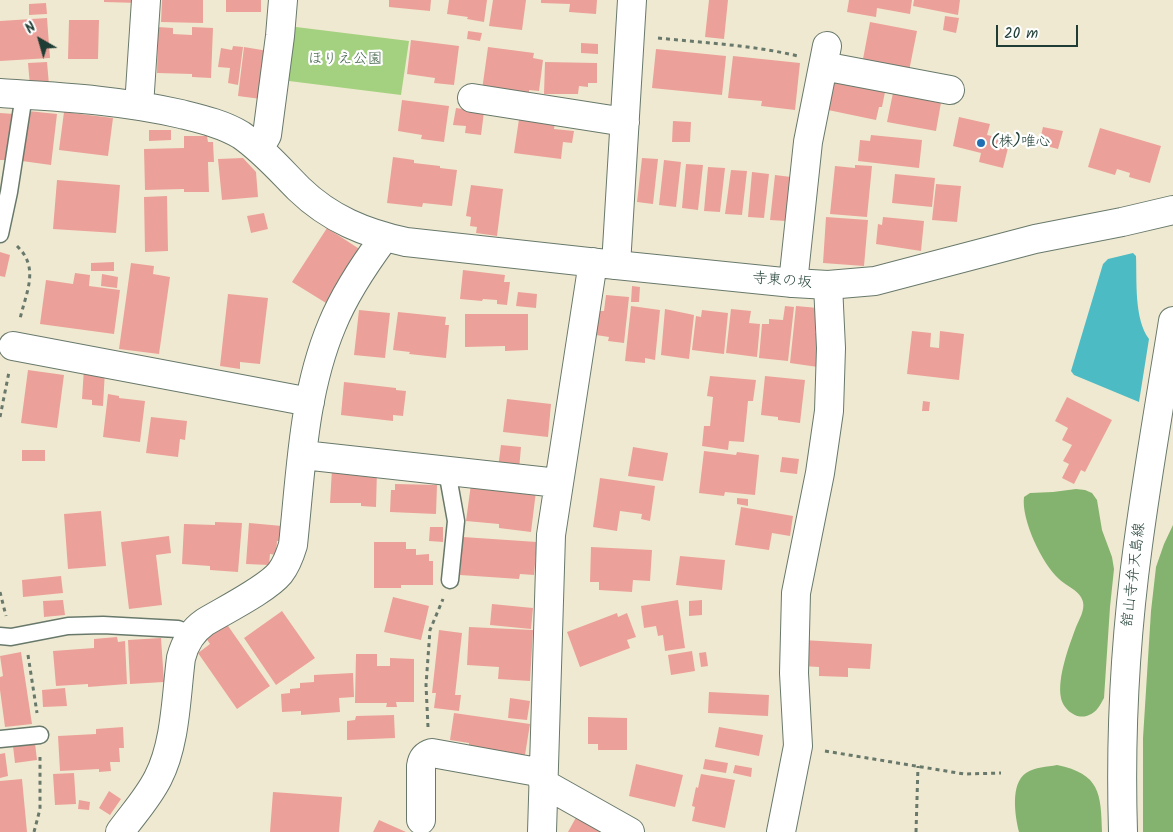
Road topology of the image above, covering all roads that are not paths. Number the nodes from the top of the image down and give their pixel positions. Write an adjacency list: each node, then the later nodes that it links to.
1 (146, 0): 7 (street)
2 (283, 0): 9 (street)
3 (632, 0): 8 (street)
4 (950, 90): 14 (street)
5 (12, 94): 7 (street, 寺東の坂); 11 (lane)
6 (472, 98): 8 (street)
7 (139, 106): 9 (street, 寺東の坂)
8 (625, 122): 13 (street)
9 (260, 149): 12 (street, 寺東の坂)
10 (1173, 210): 15 (street, 寺東の坂)
11 (0, 234)
12 (384, 238): 13 (street, 寺東の坂); 18 (street)
13 (605, 263): 14 (street, 寺東の坂); 21 (street)
14 (793, 283): 15 (street, 寺東の坂)
15 (828, 285): 32 (street)
16 (1173, 321): 33 (street, 舘山寺弁天島線)
17 (13, 346): 18 (street)
18 (310, 402): 19 (street)
19 (302, 455): 20 (street); 23 (street)
20 (447, 471): 21 (street); 22 (lane)
21 (558, 483): 27 (street)
22 (450, 580)
23 (192, 634): 24 (lane); 29 (street)
24 (0, 636)
25 (40, 735): 26 (lane)
26 (0, 739)
27 (543, 778): 28 (street); 30 (street); 31 (street)
28 (422, 820)
29 (120, 832)
30 (542, 832)
31 (630, 832)
32 (781, 832)
33 (1123, 832)

